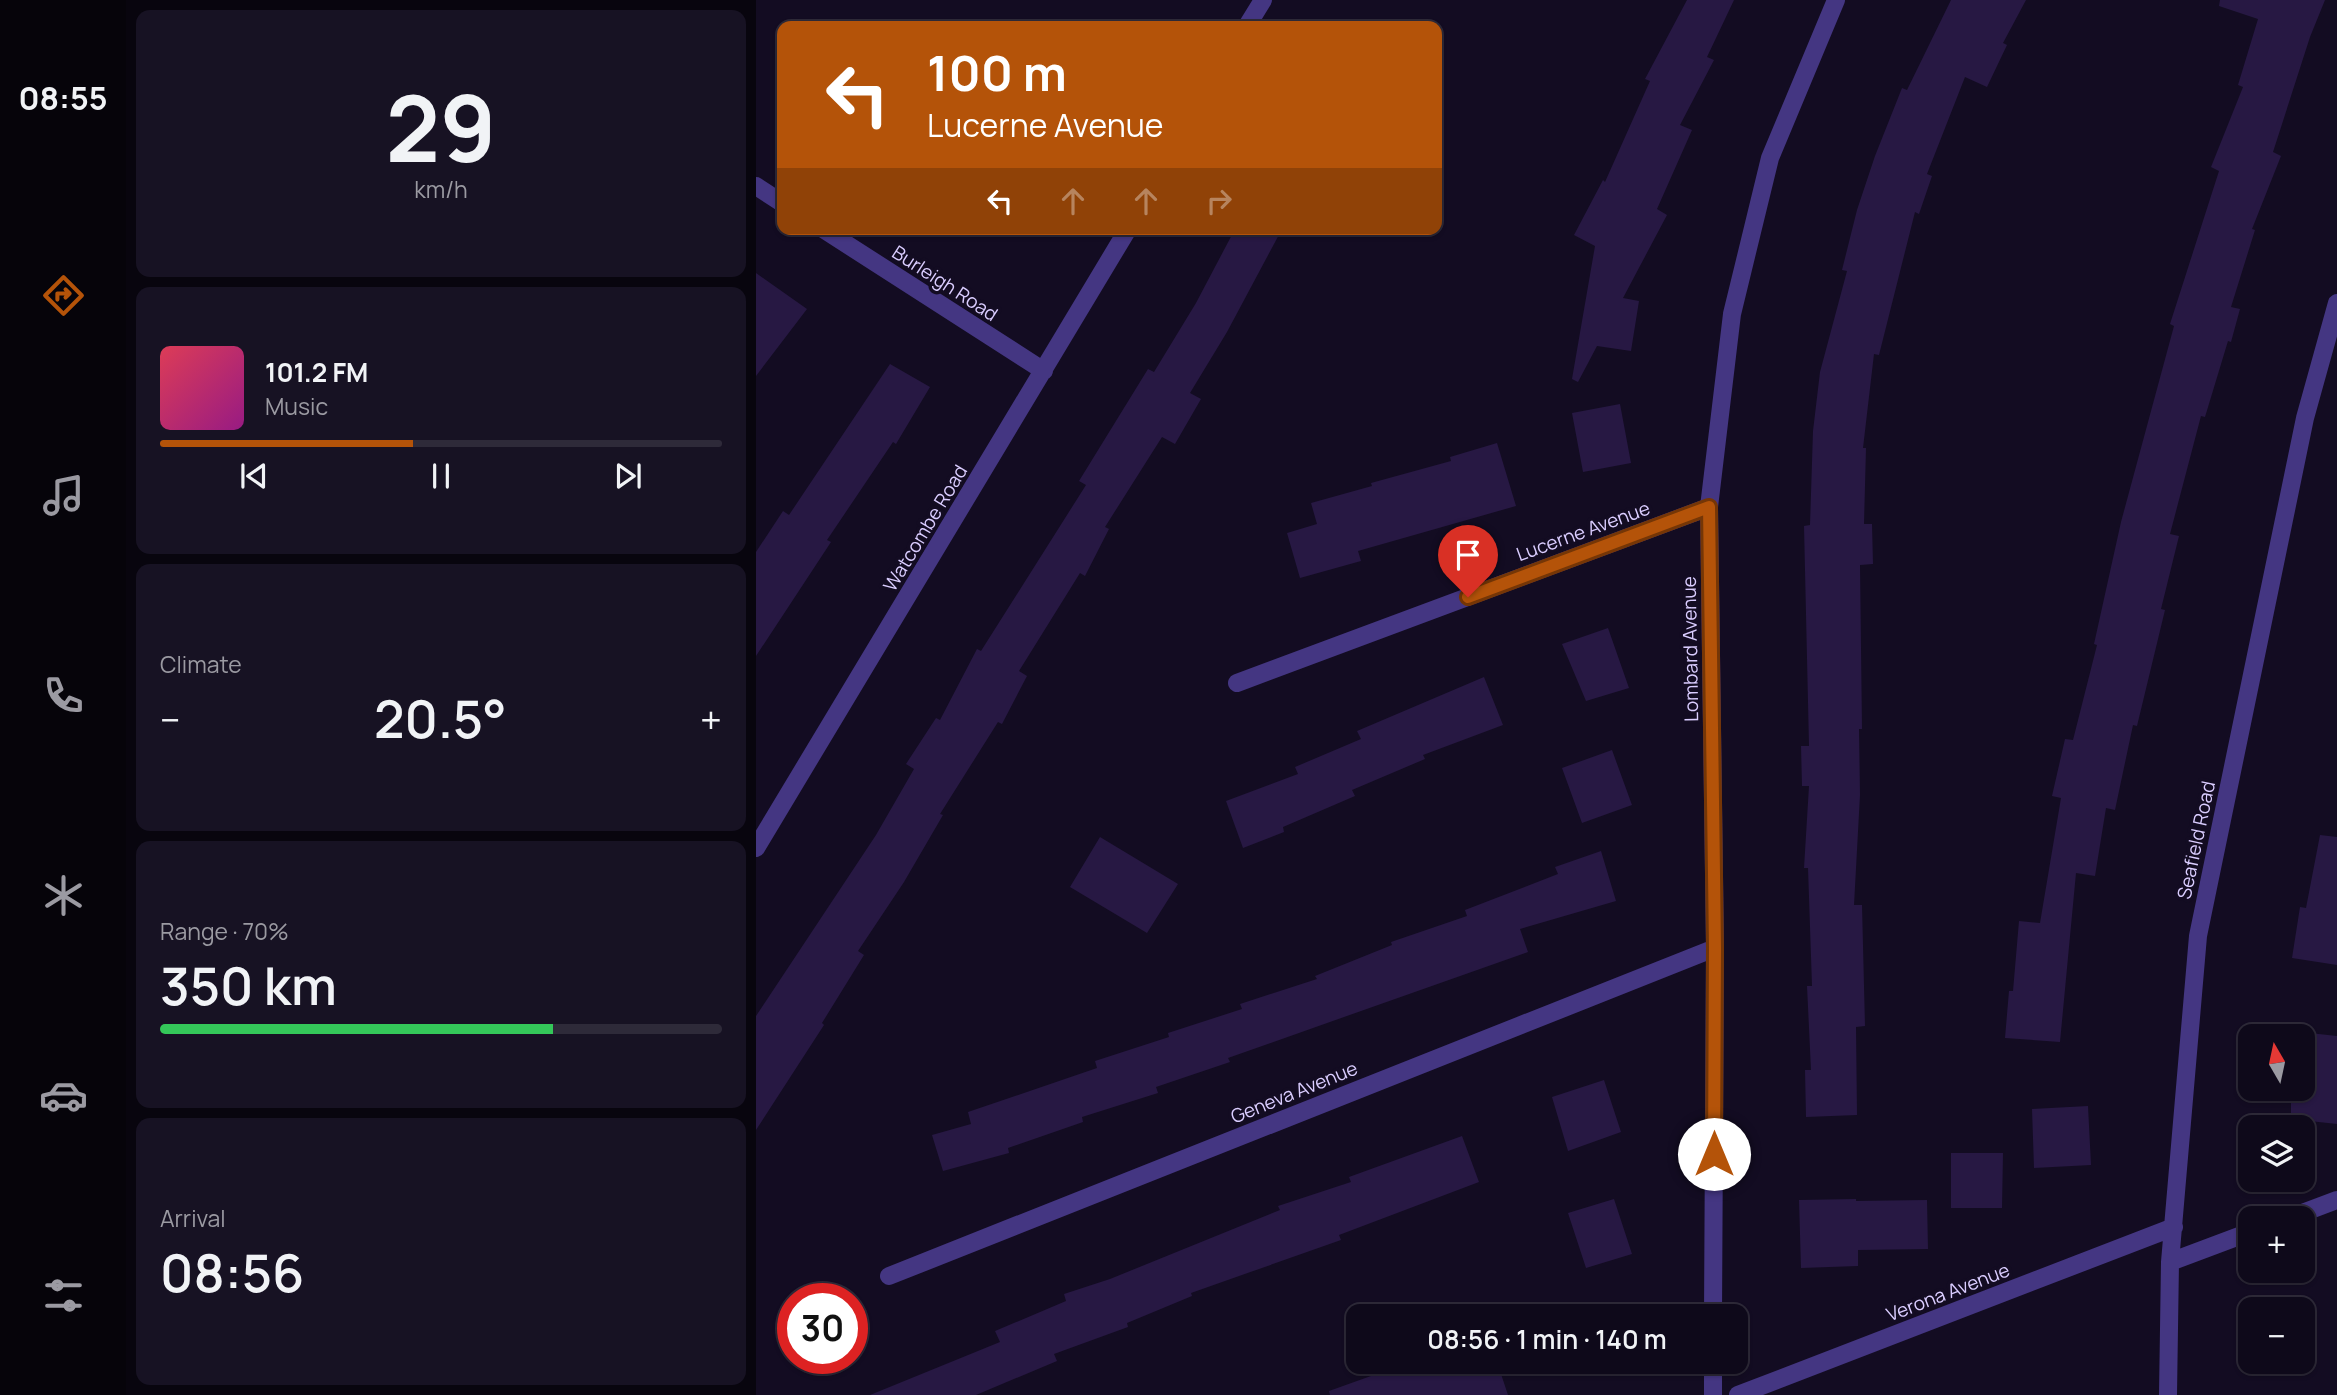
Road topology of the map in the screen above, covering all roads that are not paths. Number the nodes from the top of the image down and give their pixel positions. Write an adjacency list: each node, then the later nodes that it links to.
1 (1263, 0): 3 (street)
2 (1836, 0): 10 (street, Lombard Avenue)
3 (1250, 21)
4 (756, 186): 5 (street)
5 (777, 200)
6 (832, 235): 9 (street, Burleigh Road)
7 (1124, 235): 9 (street, Watcombe Road)
8 (2337, 303): 16 (street, Seafield Road)
9 (1044, 371): 12 (street, Watcombe Road)
10 (1709, 507): 11 (street, Lucerne Avenue); 13 (street, Lombard Avenue)
11 (1237, 683)
12 (756, 848)
13 (1715, 948): 19 (street, Geneva Avenue); 20 (street, Lombard Avenue)
14 (2337, 1200): 15 (street)
15 (2315, 1208)
16 (2174, 1227): 18 (street, Seafield Road); 23 (street, Verona Avenue)
17 (2238, 1236): 18 (street)
18 (2170, 1262): 24 (street, Seafield Road)
19 (889, 1276)
20 (1713, 1304)
21 (1713, 1374): 22 (street)
22 (1713, 1395)
23 (1738, 1395)
24 (2168, 1395)

